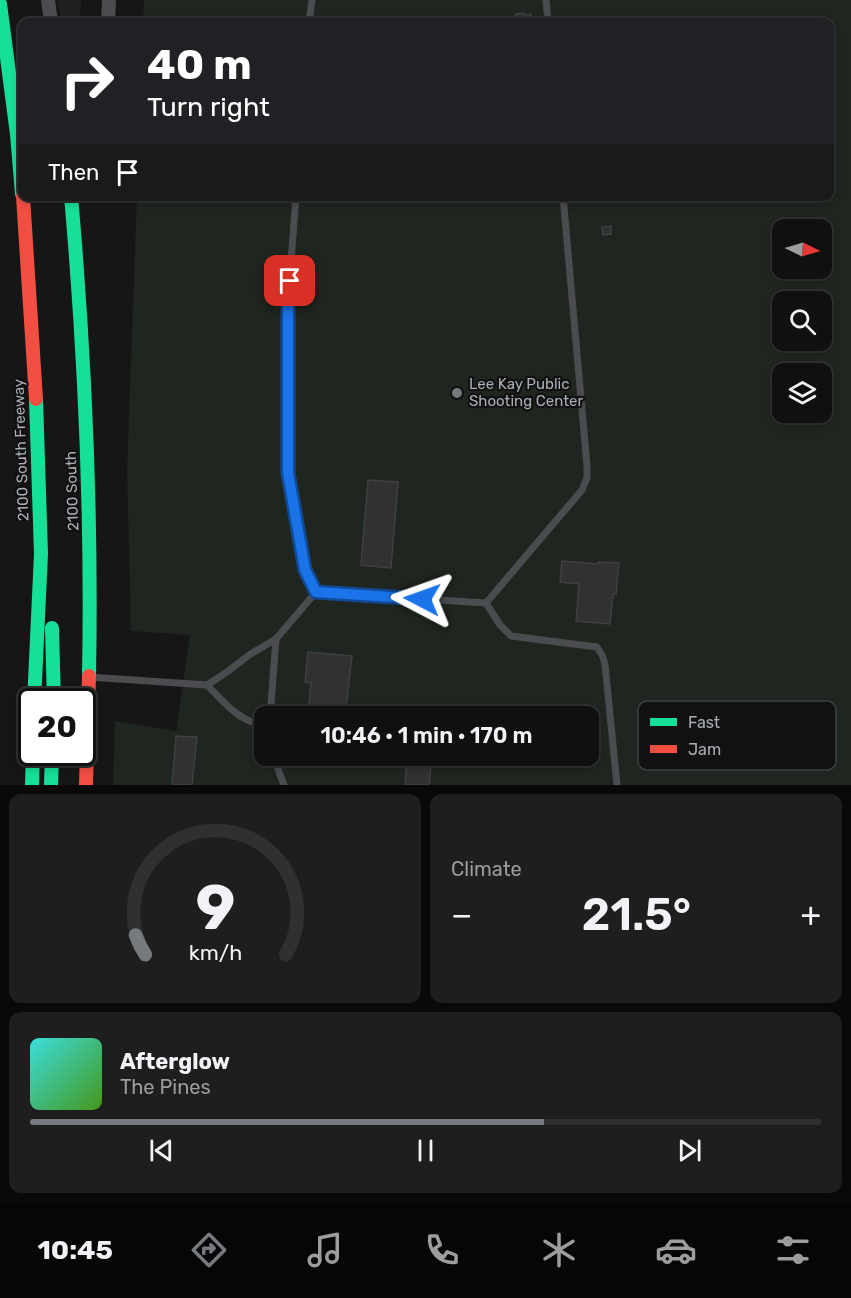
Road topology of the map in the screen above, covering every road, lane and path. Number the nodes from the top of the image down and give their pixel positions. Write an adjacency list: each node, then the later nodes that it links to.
1 (48, 0): 6 (street)
2 (110, 0): 7 (street)
3 (312, 0): 8 (lane)
4 (546, 0): 9 (lane)
5 (0, 4): 10 (main road, 2100 South Freeway)
6 (50, 18)
7 (108, 18)
8 (310, 18)
9 (548, 18)
10 (18, 144)
11 (23, 201): 15 (main road, 2100 South Freeway)
12 (71, 201): 19 (main road, 2100 South)
13 (296, 201): 16 (lane)
14 (563, 201): 17 (lane)
15 (41, 554): 21 (main road, 2100 South Freeway); 22 (main road)
16 (316, 592): 17 (lane); 18 (lane)
17 (486, 603): 32 (lane)
18 (276, 639): 20 (lane); 23 (lane)
19 (89, 677): 20 (lane); 30 (main road, 2100 South)
20 (207, 685): 24 (lane)
21 (35, 688)
22 (54, 688)
23 (271, 706)
24 (254, 724)
25 (33, 766): 28 (main road)
26 (52, 766): 29 (main road)
27 (277, 766): 31 (lane)
28 (32, 785)
29 (51, 785)
30 (86, 785)
31 (284, 785)
32 (617, 785)

